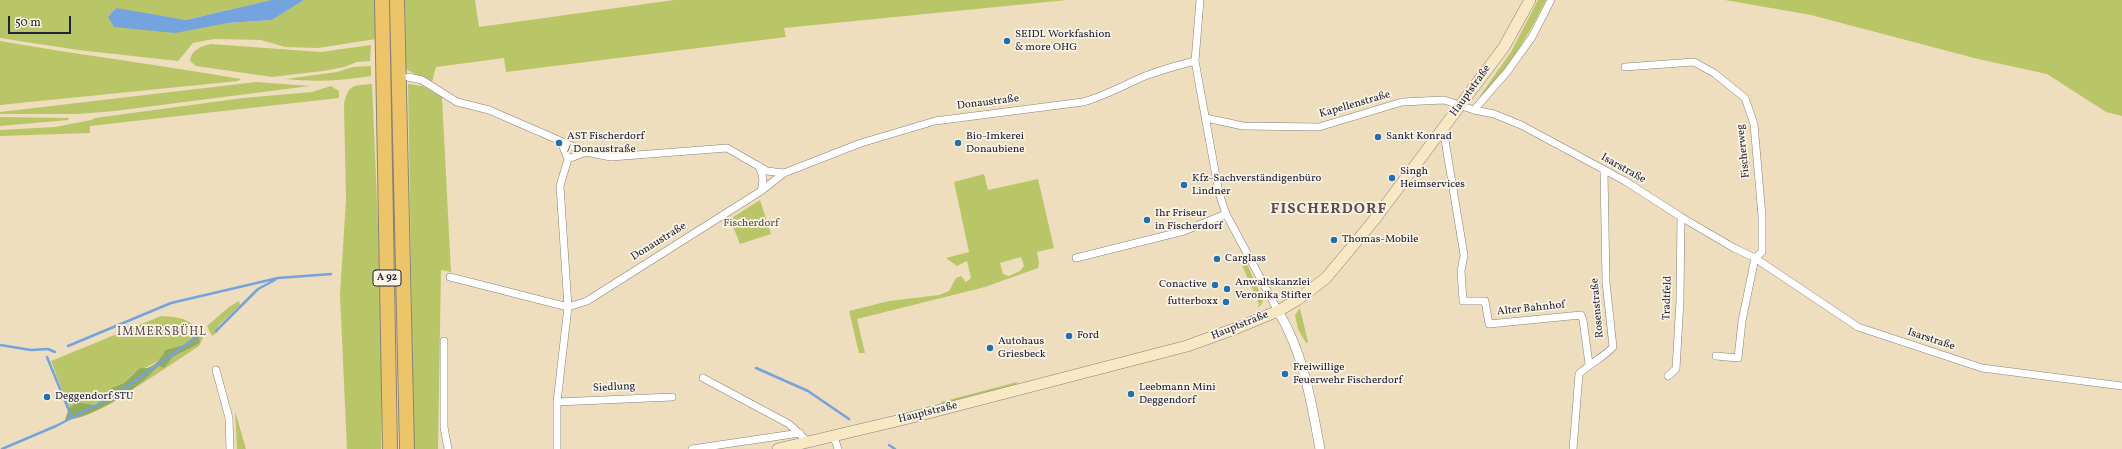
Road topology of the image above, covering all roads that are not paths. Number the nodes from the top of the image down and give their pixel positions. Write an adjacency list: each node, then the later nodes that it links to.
1 (382, 0): 40 (highway, A 92)
2 (397, 0): 41 (highway, A 92)
3 (1200, 0): 6 (street)
4 (1530, 0): 9 (main road, Hauptstraße)
5 (1551, 0): 10 (street)
6 (1195, 61): 11 (street); 18 (street, Donaustraße)
7 (1625, 67): 23 (street, Fischerweg)
8 (408, 77): 13 (street)
9 (1461, 105): 10 (street, Isarstraße); 11 (street, Kapellenstraße); 12 (main road, Hauptstraße)
10 (1474, 110): 17 (street, Isarstraße)
11 (1206, 118): 20 (street)
12 (1444, 128): 26 (main road, Hauptstraße); 29 (street, Alter Bahnhof)
13 (561, 142): 14 (street); 15 (street)
14 (586, 152): 15 (street); 16 (street)
15 (568, 159): 25 (street)
16 (759, 165): 18 (street); 19 (street)
17 (1604, 171): 21 (street, Isarstraße); 29 (street, Rosenstraße)
18 (784, 174): 19 (street, Donaustraße)
19 (761, 191): 25 (street, Donaustraße)
20 (1226, 214): 22 (street); 26 (street)
21 (1681, 217): 23 (street, Isarstraße); 31 (street, Tradtfeld)
22 (1076, 258)
23 (1755, 258): 28 (street); 33 (street, Isarstraße)
24 (450, 277): 25 (street)
25 (568, 307): 35 (street)
26 (1278, 311): 37 (main road, Hauptstraße); 47 (street)
27 (444, 341): 42 (street)
28 (1716, 356)
29 (1589, 364): 48 (street, Rosenstraße)
30 (216, 370): 39 (street)
31 (1668, 376)
32 (703, 378): 36 (street)
33 (2122, 386)
34 (672, 397): 35 (street, Siedlung)
35 (557, 402): 43 (street)
36 (800, 433): 38 (street); 44 (street)
37 (834, 437): 38 (main road, Hauptstraße); 46 (street)
38 (808, 443): 45 (main road, Hauptstraße)
39 (230, 449)
40 (390, 449)
41 (407, 449)
42 (448, 449)
43 (557, 449)
44 (692, 449)
45 (778, 449)
46 (838, 449)
47 (1320, 449)
48 (1573, 449)

